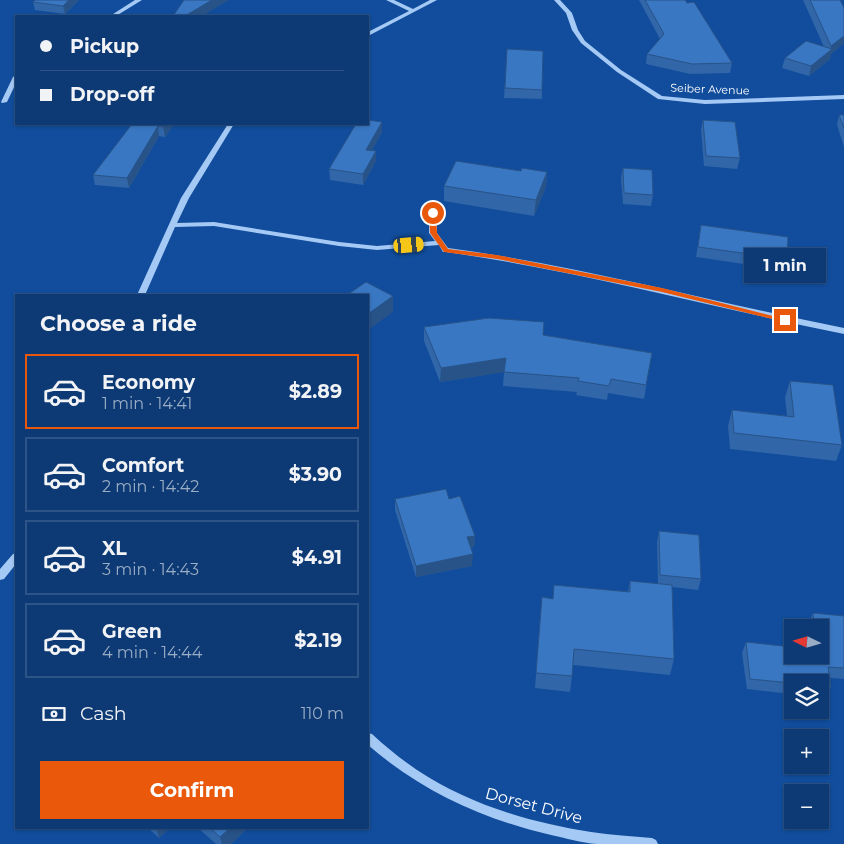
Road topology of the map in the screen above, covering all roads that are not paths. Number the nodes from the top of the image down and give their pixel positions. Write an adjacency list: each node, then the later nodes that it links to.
1 (139, 0): 6 (street)
2 (389, 0): 5 (street)
3 (434, 0): 5 (street)
4 (557, 0): 9 (street, Seiber Avenue)
5 (412, 10): 7 (street)
6 (115, 15)
7 (369, 33)
8 (15, 79): 10 (street)
9 (844, 97)
10 (4, 102)
11 (230, 125): 13 (street)
12 (433, 213): 14 (street)
13 (172, 225): 14 (street); 15 (street)
14 (440, 243): 16 (street)
15 (141, 294)
16 (844, 331)
17 (15, 558): 18 (street)
18 (0, 576)
19 (369, 739): 20 (street, Dorset Drive)
20 (652, 844)

